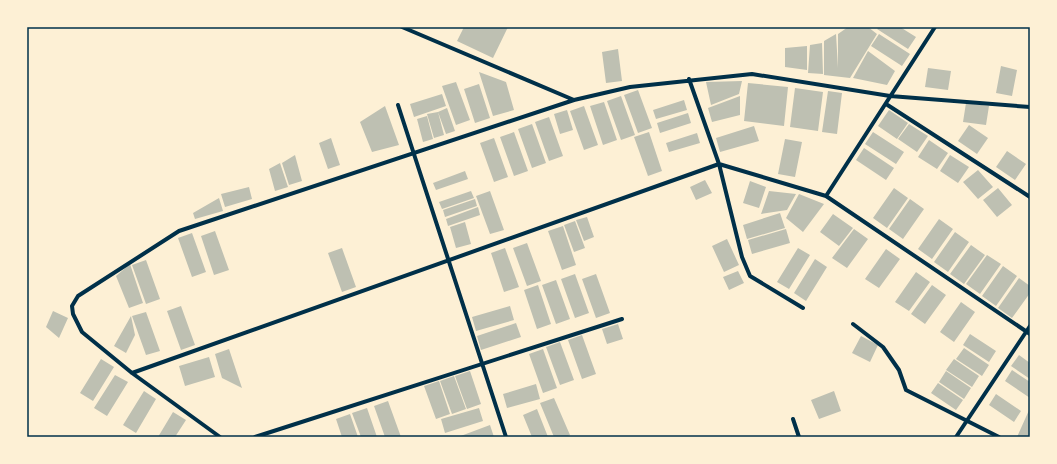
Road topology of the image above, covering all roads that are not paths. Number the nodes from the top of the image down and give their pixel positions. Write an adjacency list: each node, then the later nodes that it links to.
1 (402, 27): 5 (street)
2 (935, 27): 4 (street)
3 (688, 79): 4 (street); 5 (street); 10 (street)
4 (890, 96): 6 (street); 8 (street)
5 (574, 100): 9 (street)
6 (886, 104): 11 (street); 12 (street)
7 (398, 105): 9 (street)
8 (1030, 107)
9 (414, 155): 13 (street); 20 (street)
10 (719, 164): 11 (street); 13 (street); 14 (street)
11 (826, 196): 18 (street)
12 (1030, 197)
13 (448, 261): 19 (street); 20 (street)
14 (803, 308)
15 (622, 318): 19 (street)
16 (853, 324): 22 (street)
17 (1030, 326): 18 (street)
18 (1028, 333): 22 (street)
19 (481, 364): 24 (street); 25 (street)
20 (132, 373): 23 (street)
21 (793, 419): 26 (street)
22 (967, 423): 27 (street); 28 (street)
23 (220, 437)
24 (255, 437)
25 (506, 437)
26 (799, 437)
27 (956, 437)
28 (999, 437)

